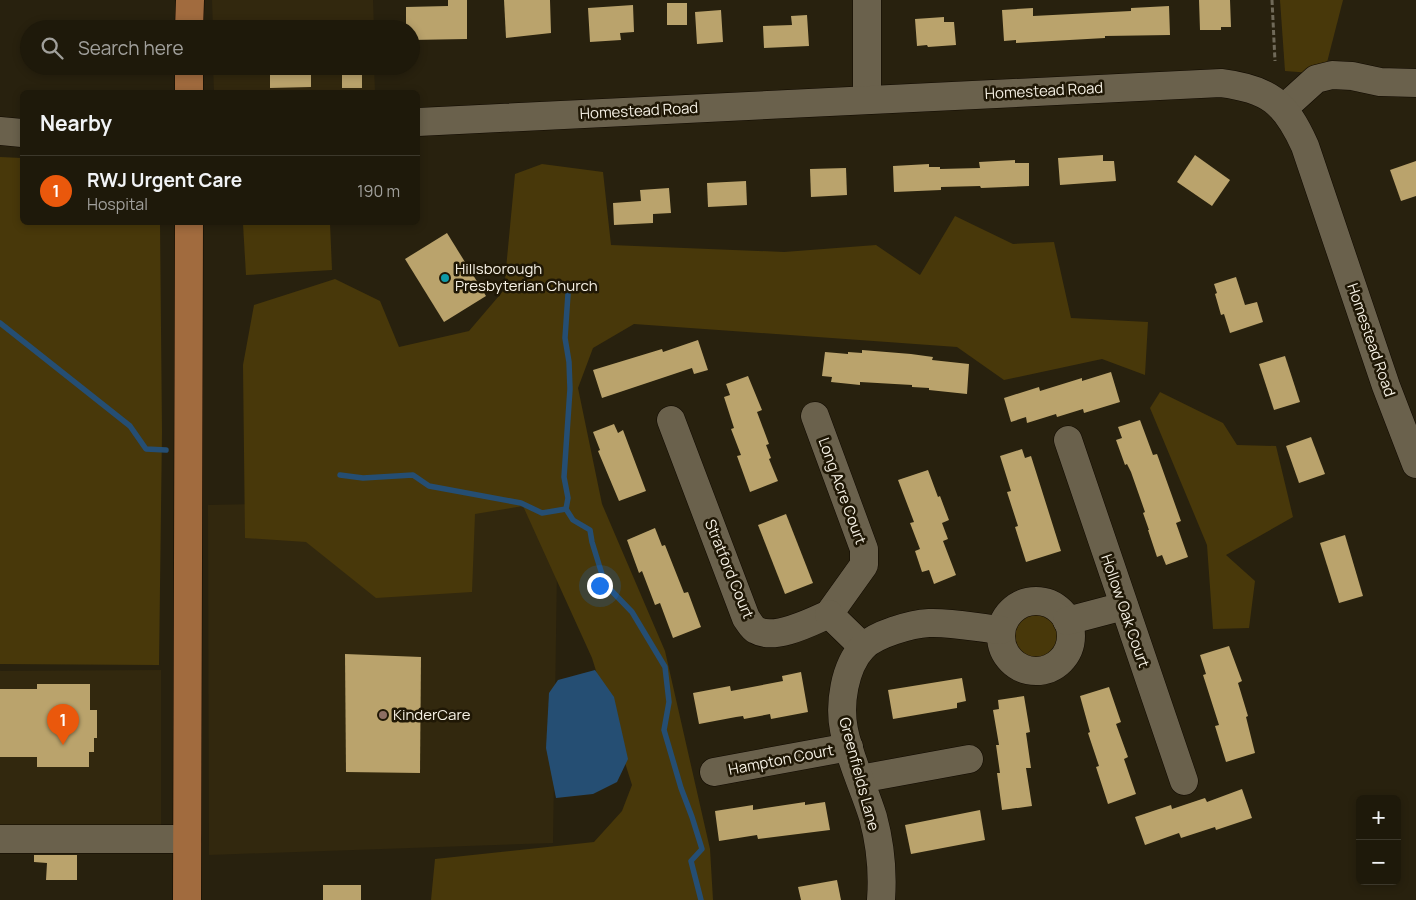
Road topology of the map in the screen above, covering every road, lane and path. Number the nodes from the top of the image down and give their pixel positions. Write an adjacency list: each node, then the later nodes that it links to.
1 (190, 0): 4 (main road)
2 (867, 0): 9 (street)
3 (1272, 0): 5 (path)
4 (189, 20)
5 (1274, 61)
6 (189, 75): 8 (main road)
7 (1416, 83): 10 (street)
8 (189, 90)
9 (867, 100): 10 (street, Homestead Road); 11 (street, Homestead Road)
10 (1284, 108): 18 (street, Homestead Road)
11 (420, 122)
12 (0, 132): 13 (street)
13 (20, 132)
14 (189, 225): 30 (main road)
15 (815, 416): 20 (street, Long Acre Court)
16 (671, 420): 20 (street, Stratford Court)
17 (1068, 440): 19 (street, Hollow Oak Court)
18 (1416, 464)
19 (1124, 606): 21 (street); 28 (street, Hollow Oak Court)
20 (829, 614): 23 (street)
21 (1067, 621): 22 (street); 22 (street)
22 (1001, 630): 23 (street, Greenfields Lane)
23 (863, 647): 24 (street, Greenfields Lane)
24 (849, 747): 26 (street, Hampton Court); 27 (street, Greenfields Lane)
25 (969, 759): 27 (street)
26 (714, 772)
27 (860, 779): 32 (street, Greenfields Lane)
28 (1184, 781)
29 (0, 839): 30 (street)
30 (187, 839): 31 (main road)
31 (187, 900)
32 (881, 900)

